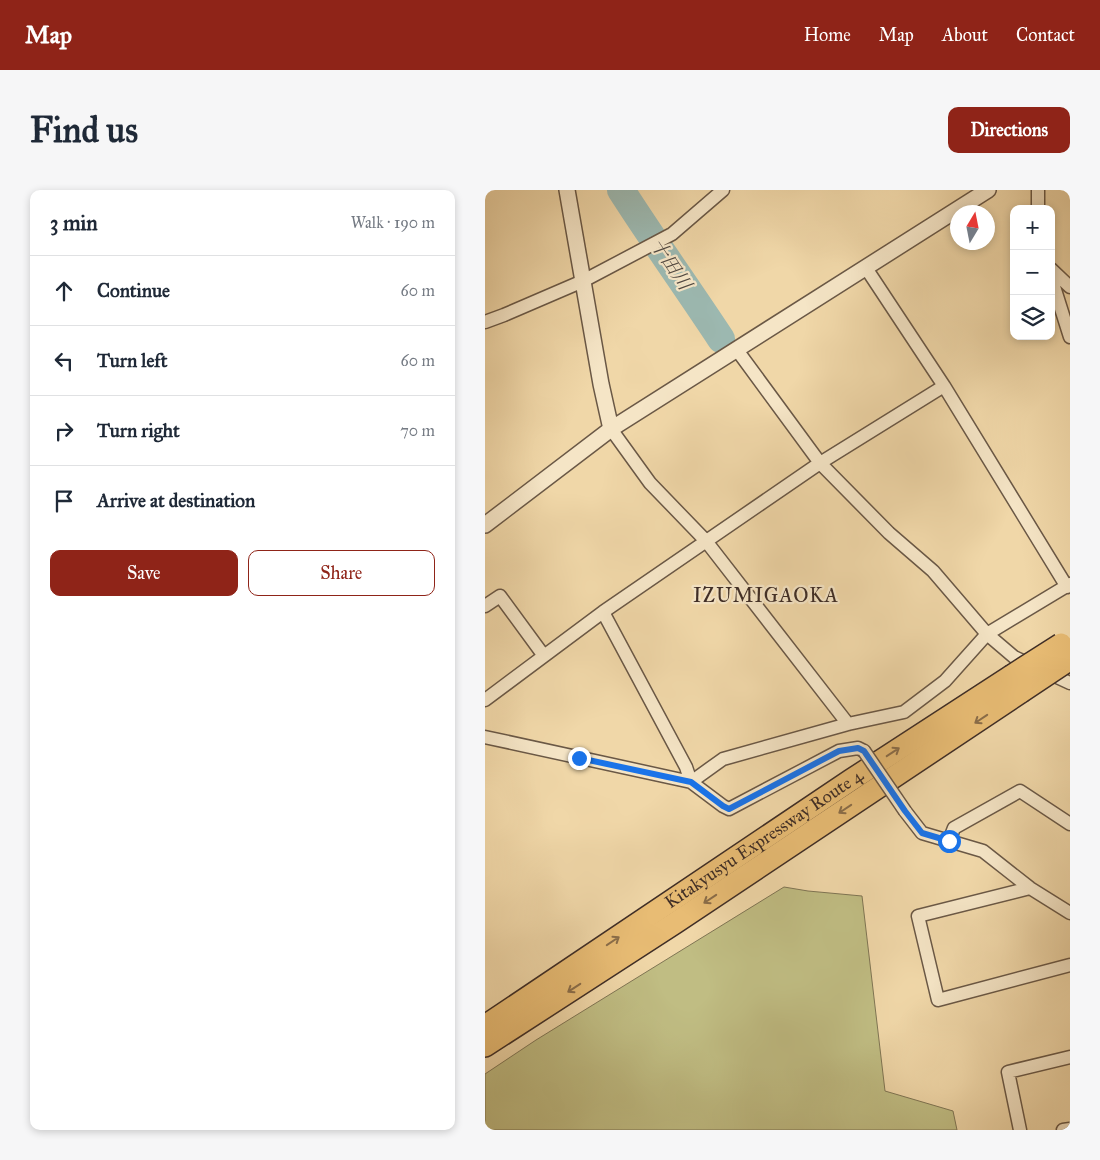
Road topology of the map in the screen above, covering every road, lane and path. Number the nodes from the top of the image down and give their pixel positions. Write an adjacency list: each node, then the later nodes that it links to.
1 (567, 190): 8 (street)
2 (723, 190): 8 (street)
3 (988, 190): 6 (street)
4 (1037, 190): 5 (street)
5 (1038, 205)
6 (866, 268): 13 (street); 14 (street)
7 (1055, 274): 9 (street)
8 (583, 281): 11 (street); 15 (street)
9 (1070, 288)
10 (1055, 291): 12 (street)
11 (485, 322)
12 (1070, 338)
13 (737, 350): 15 (street); 16 (street)
14 (943, 386): 16 (street); 19 (street)
15 (611, 429): 17 (street); 18 (street)
16 (820, 463): 18 (street); 22 (street)
17 (485, 525)
18 (706, 541): 21 (street); 28 (street)
19 (1069, 585): 22 (street)
20 (485, 606): 24 (street)
21 (603, 612): 24 (street); 30 (street)
22 (987, 634): 25 (street); 28 (street)
23 (1068, 650): 26 (highway, Kitakyusyu Expressway Route 4, bridge)
24 (544, 656): 27 (street)
25 (1070, 683)
26 (1016, 684): 36 (highway, Kitakyusyu Expressway Route 4, one-way to 26); 37 (highway, Kitakyusyu Expressway Route 4, one-way to 37)
27 (485, 700)
28 (848, 724): 30 (street)
29 (485, 737): 30 (street)
30 (691, 782): 32 (street, bridge)
31 (1070, 824): 32 (street)
32 (949, 841): 33 (street)
33 (1030, 888): 34 (street); 35 (street)
34 (1070, 913)
35 (1070, 965)
36 (485, 1026)
37 (485, 1046)
38 (1070, 1057): 40 (street)
39 (1070, 1129): 41 (street)
40 (1020, 1130)
41 (1063, 1130)

